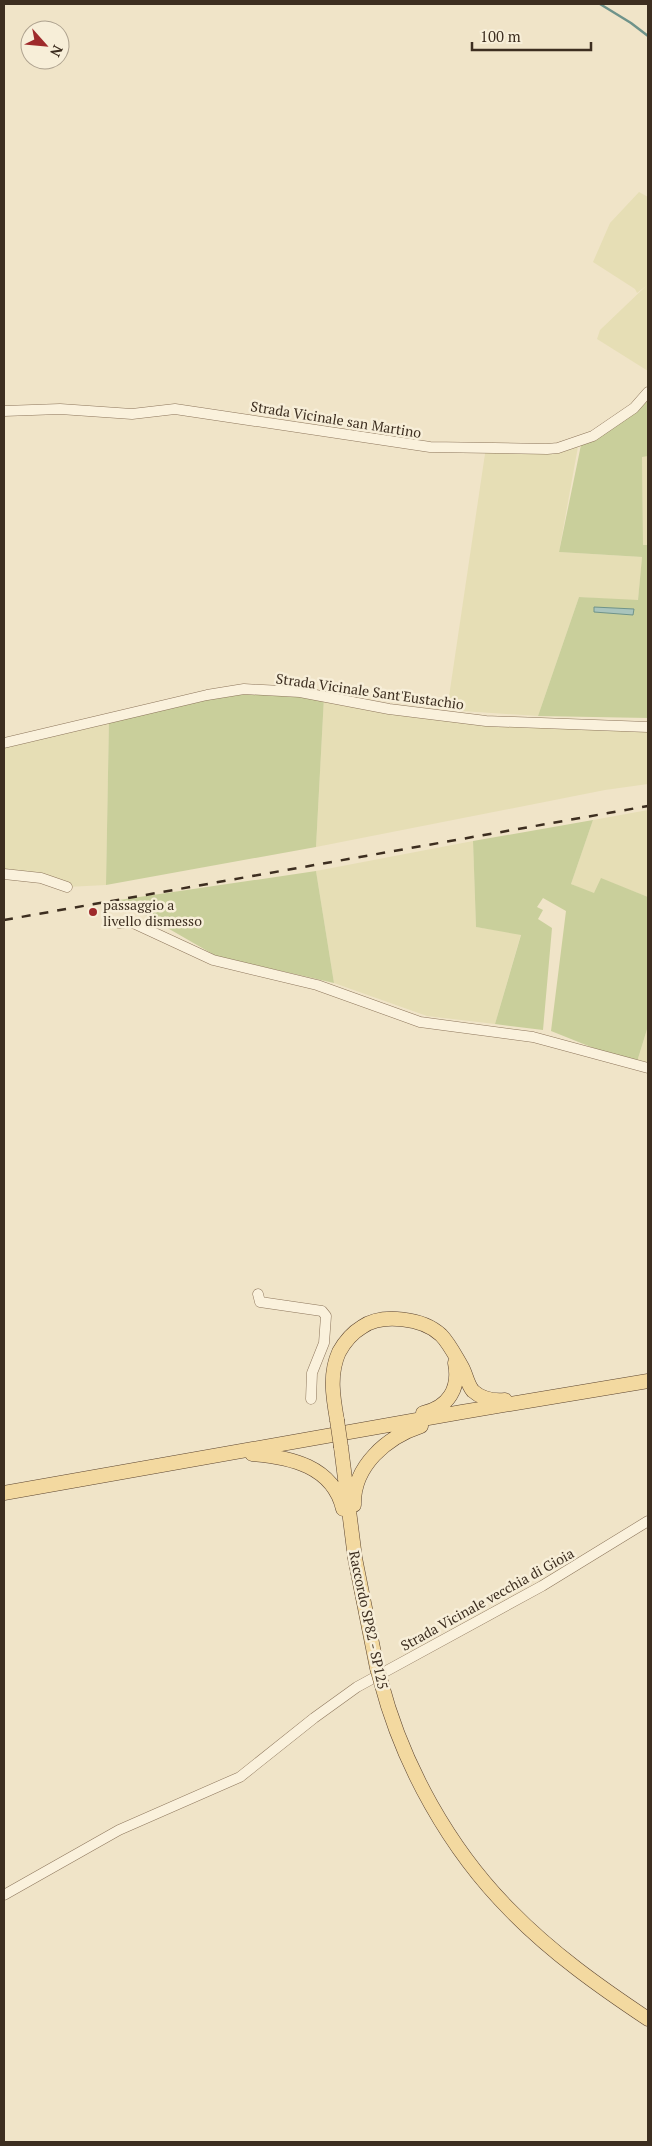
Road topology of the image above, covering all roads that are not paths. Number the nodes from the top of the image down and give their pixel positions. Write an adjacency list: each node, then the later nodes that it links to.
1 (648, 392): 2 (street, Strada Vicinale san Martino)
2 (4, 411)
3 (648, 727): 4 (street, Strada Vicinale Sant'Eustachio)
4 (4, 743)
5 (4, 874): 6 (street)
6 (67, 887)
7 (119, 923): 8 (street)
8 (648, 1068)
9 (258, 1294): 12 (street)
10 (453, 1354): 13 (main road, Raccordo SP82 - SP125); 15 (main road); 19 (main road, Raccordo SP82 - SP125, bridge)
11 (648, 1381): 13 (main road)
12 (311, 1399)
13 (545, 1399): 14 (main road)
14 (462, 1412): 15 (main road); 19 (main road)
15 (365, 1429): 16 (main road)
16 (227, 1453): 17 (main road); 19 (main road)
17 (4, 1493)
18 (648, 1521): 20 (street, Strada Vicinale vecchia di Gioia)
19 (354, 1548): 21 (main road, Raccordo SP82 - SP125, bridge)
20 (4, 1895)
21 (648, 2019)

